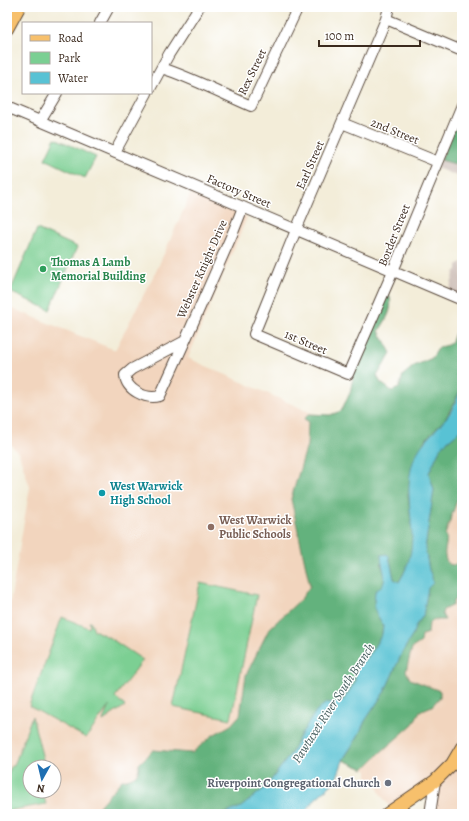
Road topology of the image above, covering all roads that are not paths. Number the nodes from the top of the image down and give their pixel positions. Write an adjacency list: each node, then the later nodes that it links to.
1 (20, 7): 8 (main road)
2 (109, 7): 7 (street)
3 (200, 7): 10 (street)
4 (298, 7): 10 (street, Rex Street)
5 (389, 7): 6 (street, Earl Street)
6 (386, 19): 9 (street); 17 (street, Earl Street)
7 (101, 22)
8 (7, 29)
9 (462, 51)
10 (162, 68): 11 (street)
11 (152, 84)
12 (56, 94): 16 (street)
13 (146, 94): 18 (street)
14 (462, 105): 19 (street, Border Street)
15 (7, 107): 16 (street, Factory Street)
16 (40, 121): 18 (street, Factory Street)
17 (342, 123): 19 (street, 2nd Street); 21 (street, Earl Street)
18 (114, 152): 20 (street, Factory Street)
19 (438, 162): 22 (street, Border Street)
20 (243, 207): 21 (street, Factory Street); 25 (street, Webster Knight Drive)
21 (296, 230): 22 (street, Factory Street); 24 (street, Earl Street)
22 (393, 271): 23 (street, Factory Street); 26 (street, Border Street)
23 (462, 300)
24 (254, 334): 26 (street, 1st Street)
25 (185, 341): 25 (street, Webster Knight Drive)
26 (348, 374)
27 (462, 747): 28 (main road)
28 (457, 765): 29 (main road)
29 (435, 781): 30 (main road); 31 (street)
30 (387, 814)
31 (430, 814)

